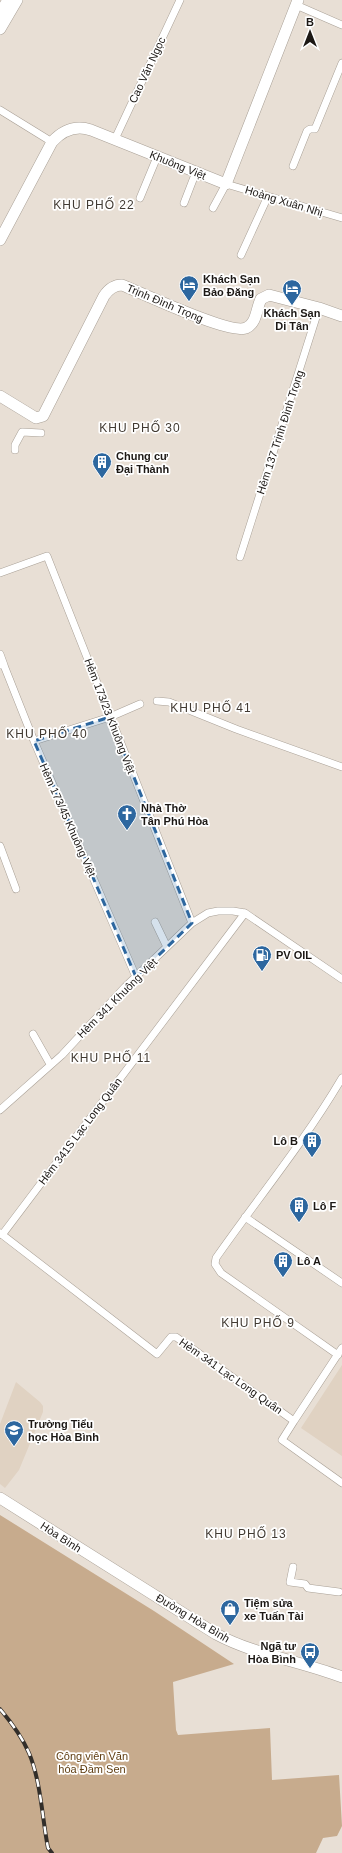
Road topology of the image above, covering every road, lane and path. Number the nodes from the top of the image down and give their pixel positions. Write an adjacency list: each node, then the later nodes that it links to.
1 (8, 0): 5 (street)
2 (17, 0): 7 (street)
3 (180, 0): 11 (street, Cao Văn Ngọc)
4 (297, 3): 6 (street); 16 (street)
5 (0, 13)
6 (342, 25)
7 (0, 29)
8 (342, 63): 9 (street)
9 (339, 77): 14 (street)
10 (0, 110): 12 (street)
11 (115, 139): 12 (street, Khuông Việt); 13 (street, Khuông Việt)
12 (52, 142): 22 (street, Khuông Việt)
13 (157, 157): 15 (street, Khuông Việt); 18 (street)
14 (293, 166)
15 (196, 172): 16 (street, Khuông Việt); 19 (street)
16 (226, 184): 17 (street, Hoàng Xuân Nhị); 20 (street)
17 (268, 196): 21 (street, Hoàng Xuân Nhị); 23 (street)
18 (140, 198)
19 (184, 203)
20 (213, 208)
21 (342, 218)
22 (0, 240)
23 (241, 255)
24 (319, 308): 25 (street, Trịnh Đình Trọng); 26 (street, Trịnh Đình Trọng); 29 (street, Hẻm 137 Trịnh Đình Trọng)
25 (342, 316)
26 (0, 396)
27 (41, 433): 28 (street)
28 (15, 450)
29 (240, 556)
30 (0, 573): 35 (street, Hẻm 173/23 Khuông Việt)
31 (0, 654): 32 (street, Hẻm 173/45 Khuông Việt)
32 (2, 665): 36 (street, Hẻm 173/45 Khuông Việt)
33 (157, 701): 37 (street)
34 (140, 704): 35 (street)
35 (110, 717): 36 (street); 42 (street, Hẻm 173/23 Khuông Việt)
36 (34, 741): 44 (street, Hẻm 173/45 Khuông Việt)
37 (342, 767)
38 (0, 846): 39 (street)
39 (16, 888)
40 (245, 913): 42 (street, Hẻm 341 Khuông Việt); 45 (street); 51 (street, Hẻm 341S Lạc Long Quân)
41 (155, 922): 43 (street)
42 (192, 923): 43 (street, Hẻm 341 Khuông Việt)
43 (167, 947): 44 (street, Hẻm 341 Khuông Việt)
44 (136, 977): 47 (street, Hẻm 341 Khuông Việt)
45 (342, 980)
46 (33, 1034): 47 (street)
47 (50, 1064): 49 (street, Hẻm 341 Khuông Việt)
48 (342, 1078): 50 (street)
49 (0, 1110)
50 (245, 1217): 52 (street); 54 (street)
51 (1, 1234): 55 (street, Hẻm 341 Lạc Long Quân)
52 (342, 1283)
53 (342, 1348): 54 (street)
54 (338, 1355): 55 (street)
55 (294, 1420): 56 (street, Hẻm 341 Lạc Long Quân)
56 (342, 1483)
57 (0, 1498): 59 (street, Hòa Bình)
58 (293, 1567): 60 (street)
59 (122, 1576): 61 (street, Đường Hòa Bình)
60 (339, 1592)
61 (313, 1666): 62 (street, Đường Hòa Bình); 63 (street, Đường Hòa Bình)
62 (342, 1669)
63 (342, 1677)

